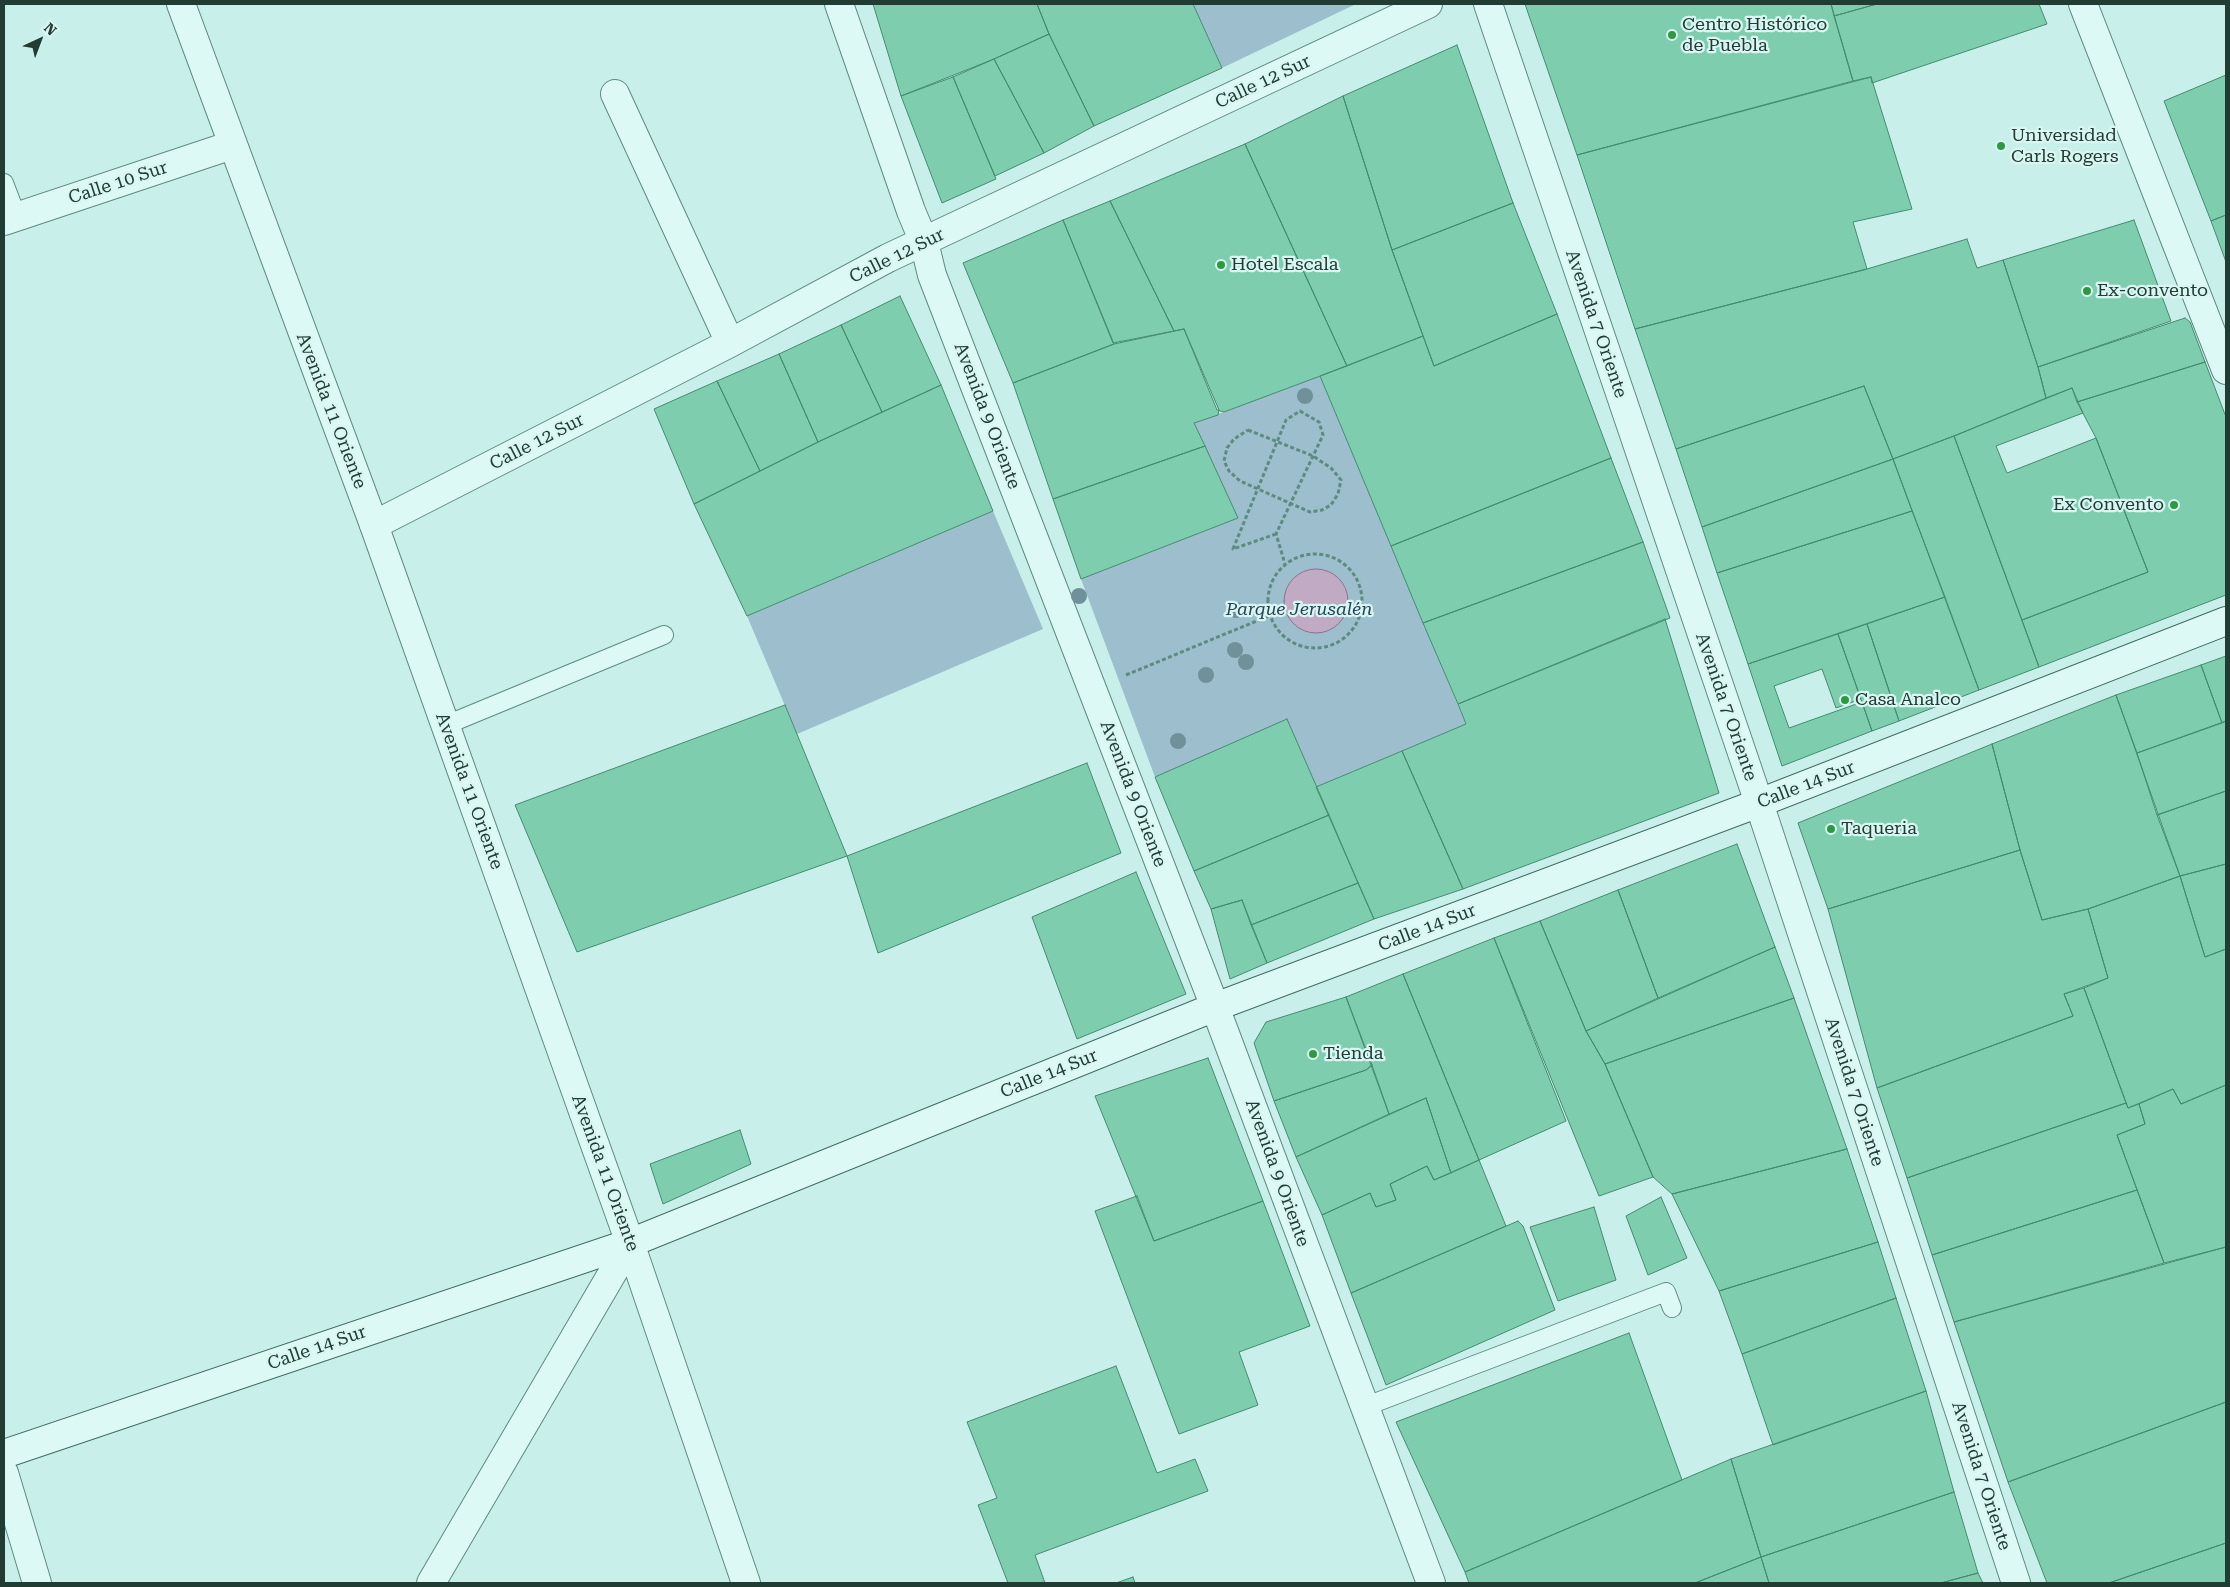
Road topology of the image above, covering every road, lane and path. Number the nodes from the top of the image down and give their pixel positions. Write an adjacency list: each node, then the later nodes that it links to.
1 (181, 4): 7 (street, Avenida 11 Oriente)
2 (839, 4): 10 (street, Avenida 9 Oriente)
3 (1428, 4): 10 (street, Calle 12 Sur)
4 (1488, 4): 25 (street, Avenida 7 Oriente)
5 (2083, 4): 12 (street)
6 (615, 94): 11 (street)
7 (232, 145): 9 (street, Calle 10 Sur); 17 (street, Avenida 11 Oriente)
8 (4, 183): 9 (lane)
9 (10, 219)
10 (924, 242): 11 (street, Calle 12 Sur); 26 (street, Avenida 9 Oriente)
11 (730, 342): 17 (street, Calle 12 Sur)
12 (2226, 370)
13 (1277, 442): 14 (path); 14 (path); 15 (path); 15 (path)
14 (1313, 456): 16 (path); 16 (path)
15 (1258, 489): 16 (path); 18 (path)
16 (1290, 504): 18 (path)
17 (374, 525): 24 (street, Avenida 11 Oriente)
18 (1276, 534): 19 (path)
19 (1285, 564): 20 (path); 20 (path)
20 (1271, 615): 23 (path)
21 (2226, 621): 25 (street, Calle 14 Sur)
22 (664, 635): 24 (lane)
23 (1118, 678)
24 (446, 726): 27 (street, Avenida 11 Oriente)
25 (1759, 804): 26 (street, Calle 14 Sur); 36 (street, Avenida 7 Oriente)
26 (1215, 1007): 27 (street, Calle 14 Sur); 29 (street, Avenida 9 Oriente)
27 (630, 1243): 30 (street, Calle 14 Sur); 33 (street); 34 (street, Avenida 11 Oriente)
28 (1672, 1308): 29 (lane)
29 (1364, 1407): 35 (street, Avenida 9 Oriente)
30 (4, 1454)
31 (4, 1473): 32 (street)
32 (37, 1583)
33 (431, 1583)
34 (746, 1583)
35 (1430, 1583)
36 (2016, 1583)

